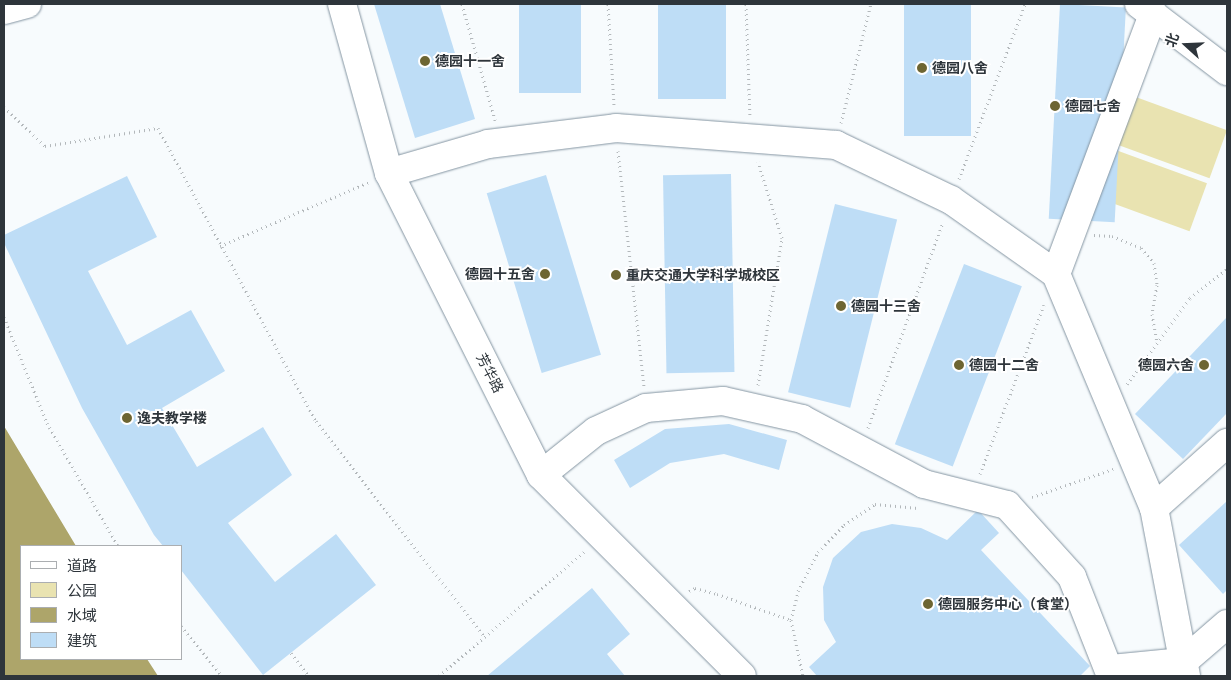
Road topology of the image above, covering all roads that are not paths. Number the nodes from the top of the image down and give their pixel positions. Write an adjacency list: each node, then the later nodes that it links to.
1 (27, 4): 4 (street)
2 (342, 4): 6 (street, 芳华路)
3 (1146, 9): 5 (street); 7 (street)
4 (4, 10)
5 (1227, 71)
6 (389, 173): 7 (street); 9 (street, 芳华路)
7 (1056, 274): 10 (street)
8 (1227, 443): 10 (street)
9 (541, 475): 13 (street); 14 (street, 芳华路)
10 (1154, 508): 12 (street)
11 (1227, 624): 12 (street)
12 (1184, 669): 13 (street)
13 (1111, 672)
14 (742, 676)

